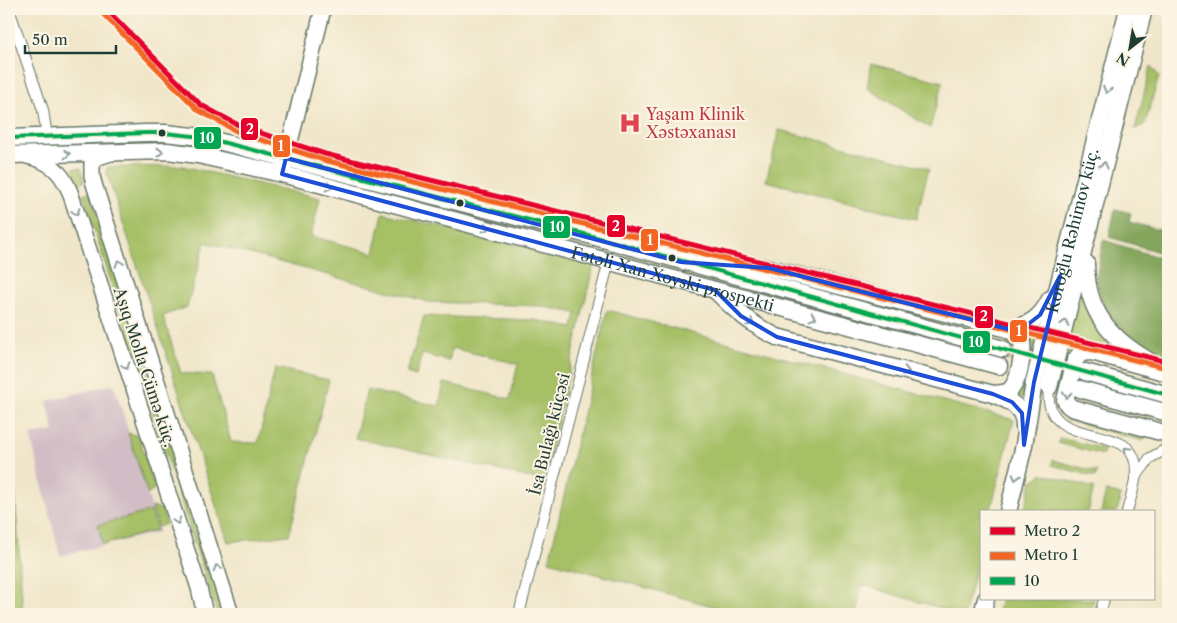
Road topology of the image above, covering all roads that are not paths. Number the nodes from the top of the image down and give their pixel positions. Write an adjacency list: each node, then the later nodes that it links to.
1 (9, 9): 5 (street)
2 (322, 9): 9 (main road)
3 (1128, 9): 16 (main road, Koroğlu Rəhimov küç., one-way to 16)
4 (1144, 9): 13 (main road, Koroğlu Rəhimov küç., one-way to 4)
5 (47, 137): 6 (main road, Fətəli Xan Xoyski prospekti); 9 (main road, Fətəli Xan Xoyski prospekti)
6 (9, 138)
7 (111, 153): 8 (main road, Fətəli Xan Xoyski prospekti, one-way to 7); 10 (main road, Fətəli Xan Xoyski prospekti, one-way to 10); 11 (main road, Aşıq Molla Cümə küç.)
8 (16, 155): 12 (main road, Aşıq Molla Cümə küç.)
9 (286, 158): 10 (main road); 15 (main road, Fətəli Xan Xoyski prospekti)
10 (282, 174): 14 (main road, Fətəli Xan Xoyski prospekti, one-way to 14)
11 (94, 184): 12 (main road); 37 (main road, Aşıq Molla Cümə küç., one-way to 11)
12 (70, 192): 36 (main road, Aşıq Molla Cümə küç., one-way to 36)
13 (1088, 232): 22 (main road); 23 (main road, Koroğlu Rəhimov küç., one-way to 13)
14 (609, 261): 17 (main road, Fətəli Xan Xoyski prospekti); 38 (street, İsa Bulağı küçəsi)
15 (681, 262): 18 (main road); 19 (main road, Fətəli Xan Xoyski prospekti)
16 (1060, 276): 18 (main road); 29 (main road, Koroğlu Rəhimov küç.)
17 (715, 290): 20 (main road, Fətəli Xan Xoyski prospekti, one-way to 20); 25 (main road, one-way to 25)
18 (1008, 329): 25 (main road)
19 (1003, 350)
20 (999, 366)
21 (1085, 372): 26 (main road)
22 (1168, 372): 28 (main road, one-way to 28)
23 (1049, 387): 31 (street, one-way to 23)
24 (1080, 389): 27 (main road)
25 (993, 394): 29 (main road)
26 (1168, 395)
27 (1168, 413)
28 (1168, 434)
29 (1024, 446): 32 (main road, Koroğlu Rəhimov küç., one-way to 32)
30 (1168, 448): 31 (street)
31 (1135, 479): 33 (street)
32 (1008, 510)
33 (1127, 510)
34 (986, 600): 39 (main road)
35 (1104, 600): 40 (street)
36 (205, 614)
37 (231, 614)
38 (519, 614)
39 (982, 614)
40 (1100, 614)

